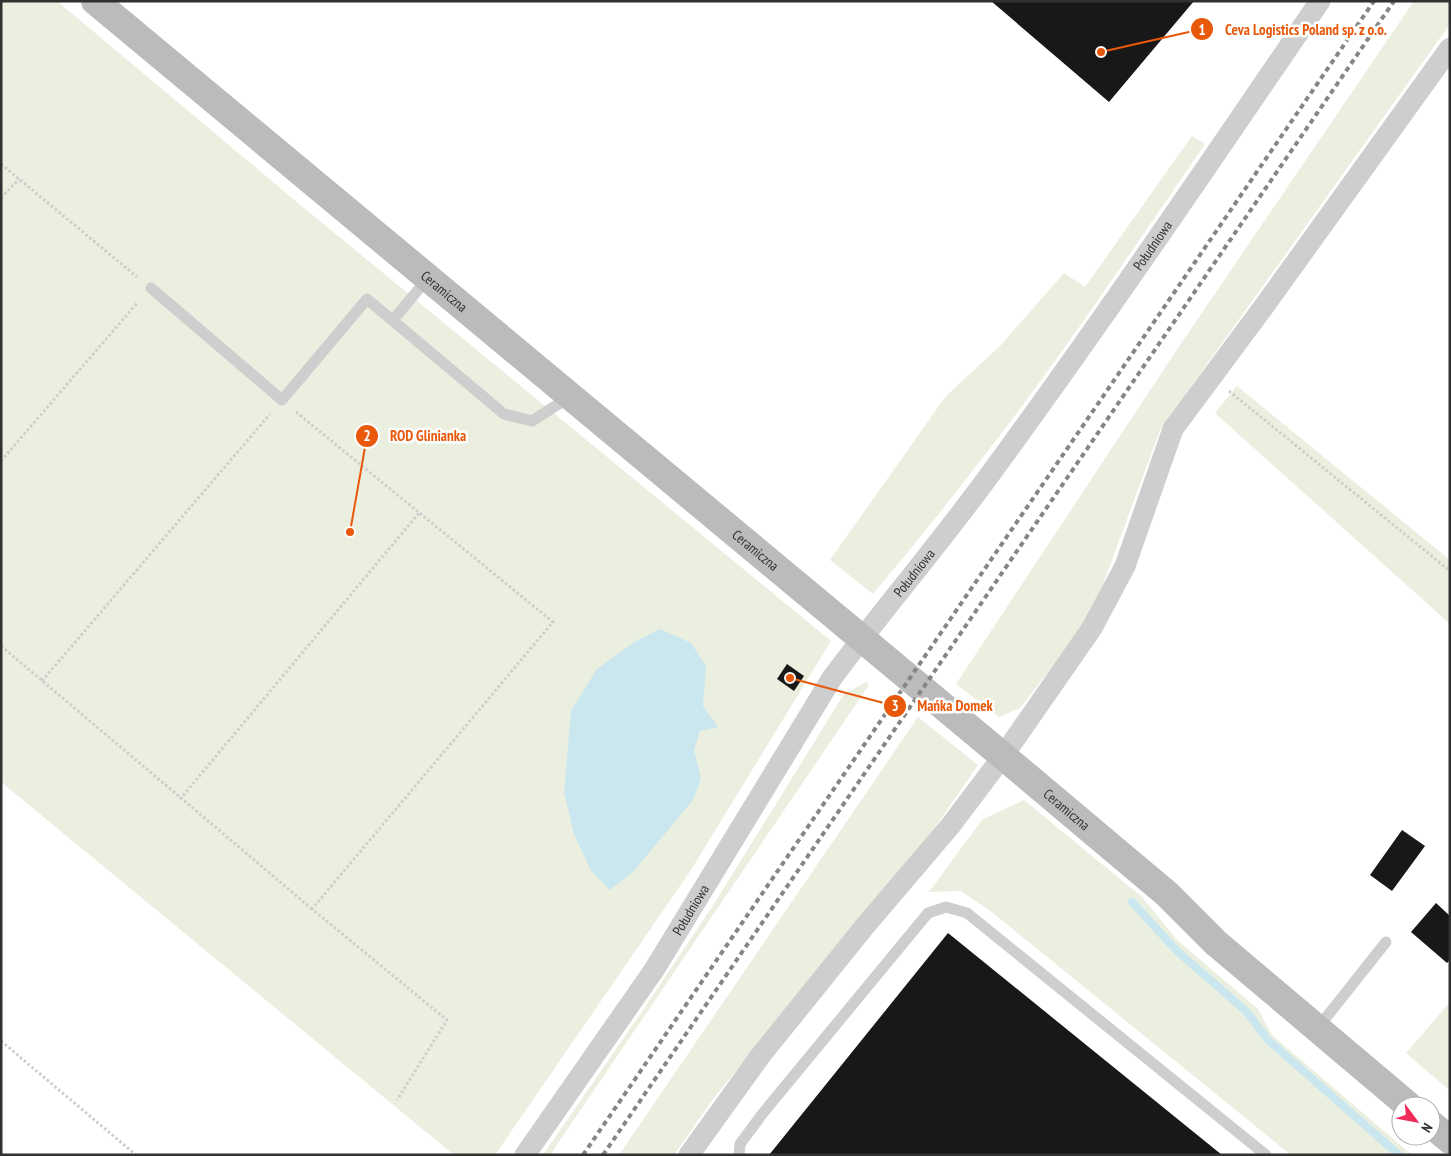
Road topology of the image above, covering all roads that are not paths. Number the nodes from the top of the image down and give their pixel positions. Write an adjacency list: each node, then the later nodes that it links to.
1 (95, 1): 4 (main road, Ceramiczna)
2 (1320, 1): 8 (street, Południowa)
3 (1450, 48): 9 (street)
4 (428, 278): 6 (lane); 7 (main road, Ceramiczna)
5 (151, 288): 6 (lane)
6 (393, 320): 7 (lane)
7 (571, 396): 8 (main road, Ceramiczna)
8 (862, 638): 9 (main road, Ceramiczna); 13 (street, Południowa)
9 (1003, 756): 11 (main road, Ceramiczna); 14 (street)
10 (1386, 942): 11 (lane)
11 (1317, 1029): 12 (main road, Ceramiczna)
12 (1397, 1096)
13 (525, 1155)
14 (689, 1155)
15 (739, 1155): 16 (lane)
16 (1266, 1155)

